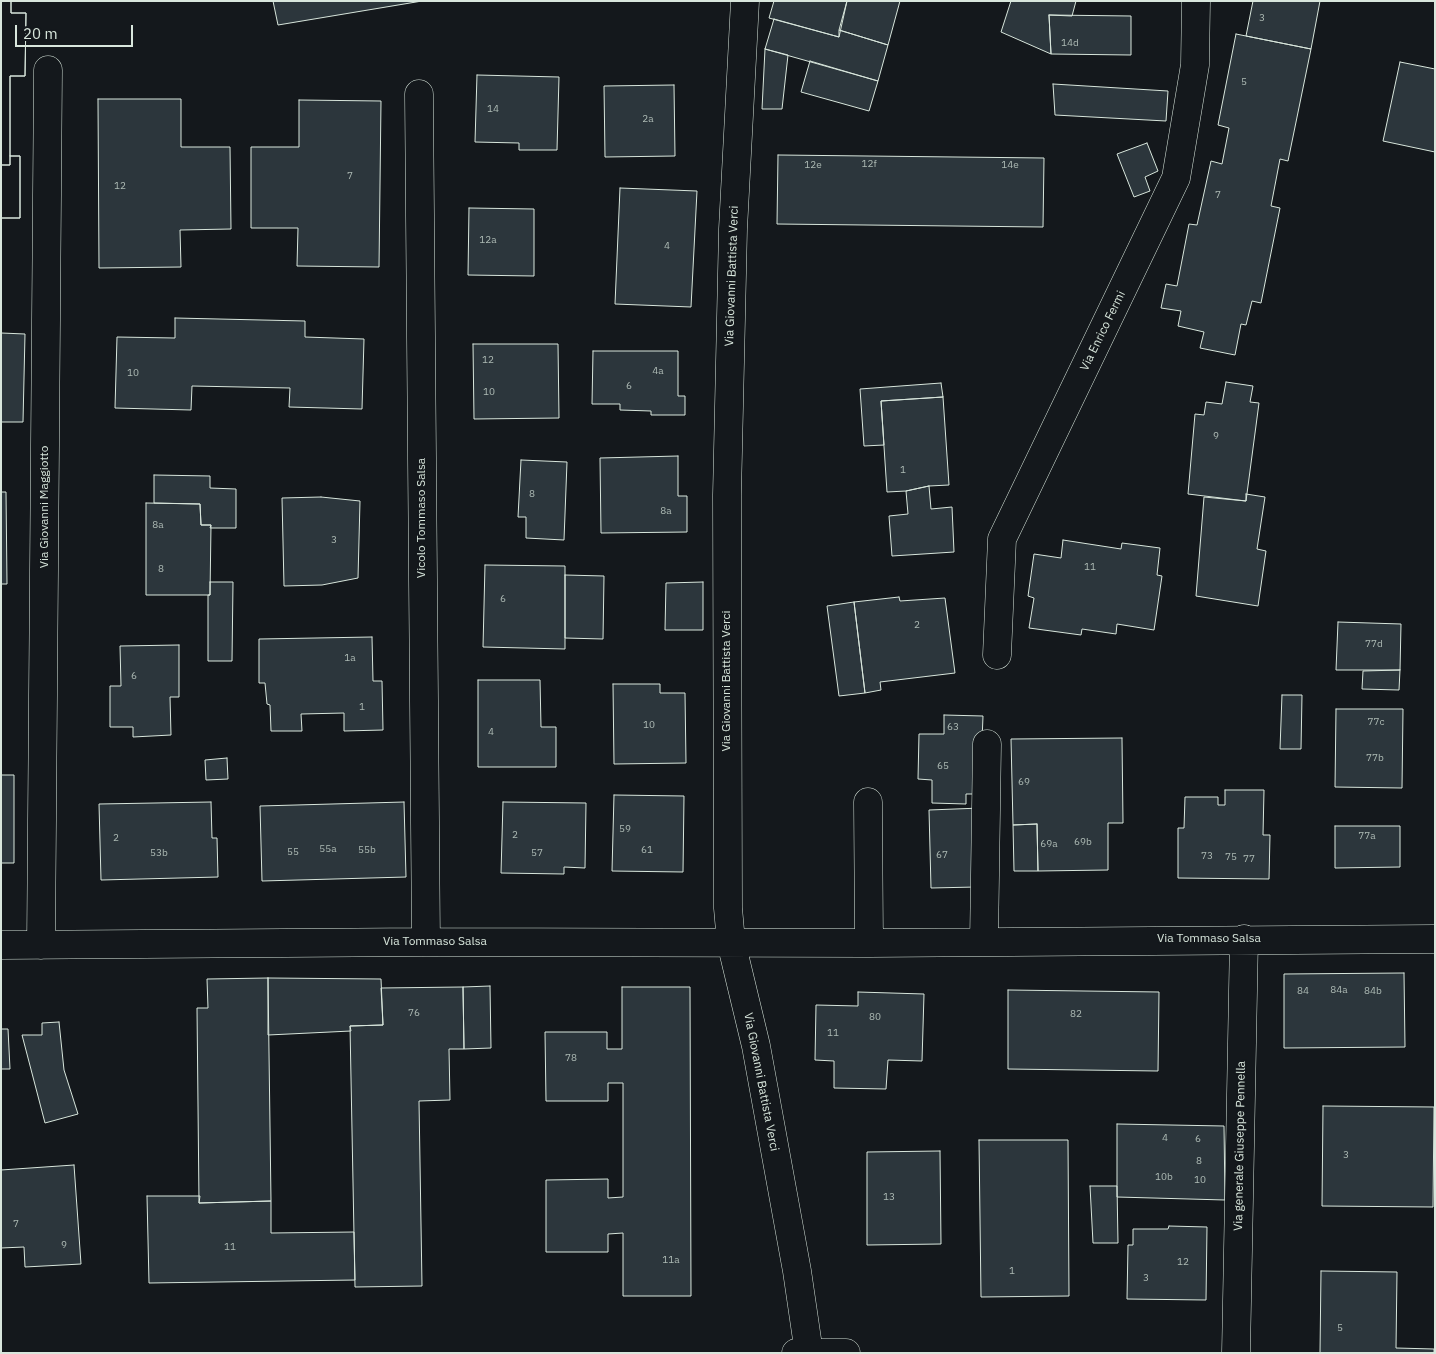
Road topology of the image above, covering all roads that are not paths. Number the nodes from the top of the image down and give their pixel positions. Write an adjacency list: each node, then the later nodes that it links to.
1 (744, 1): 12 (street, Via Giovanni Battista Verci)
2 (1196, 1): 5 (street, Via Enrico Fermi)
3 (48, 70): 15 (street, Via Giovanni Maggiotto)
4 (419, 94): 11 (street, Vicolo Tommaso Salsa)
5 (997, 655)
6 (987, 744): 10 (street)
7 (868, 802): 13 (street)
8 (1244, 939): 9 (street, Via Tommaso Salsa); 10 (street, Via Tommaso Salsa); 19 (street, Via generale Giuseppe Pennella)
9 (1435, 939)
10 (984, 941): 13 (street, Via Tommaso Salsa)
11 (426, 942): 12 (street, Via Tommaso Salsa); 15 (street, Via Tommaso Salsa)
12 (731, 942): 13 (street, Via Tommaso Salsa); 17 (street, Via Giovanni Battista Verci)
13 (869, 943)
14 (1, 945): 15 (street, Via Tommaso Salsa)
15 (41, 945)
16 (796, 1353): 17 (street)
17 (809, 1353): 18 (street)
18 (846, 1353)
19 (1236, 1353)

